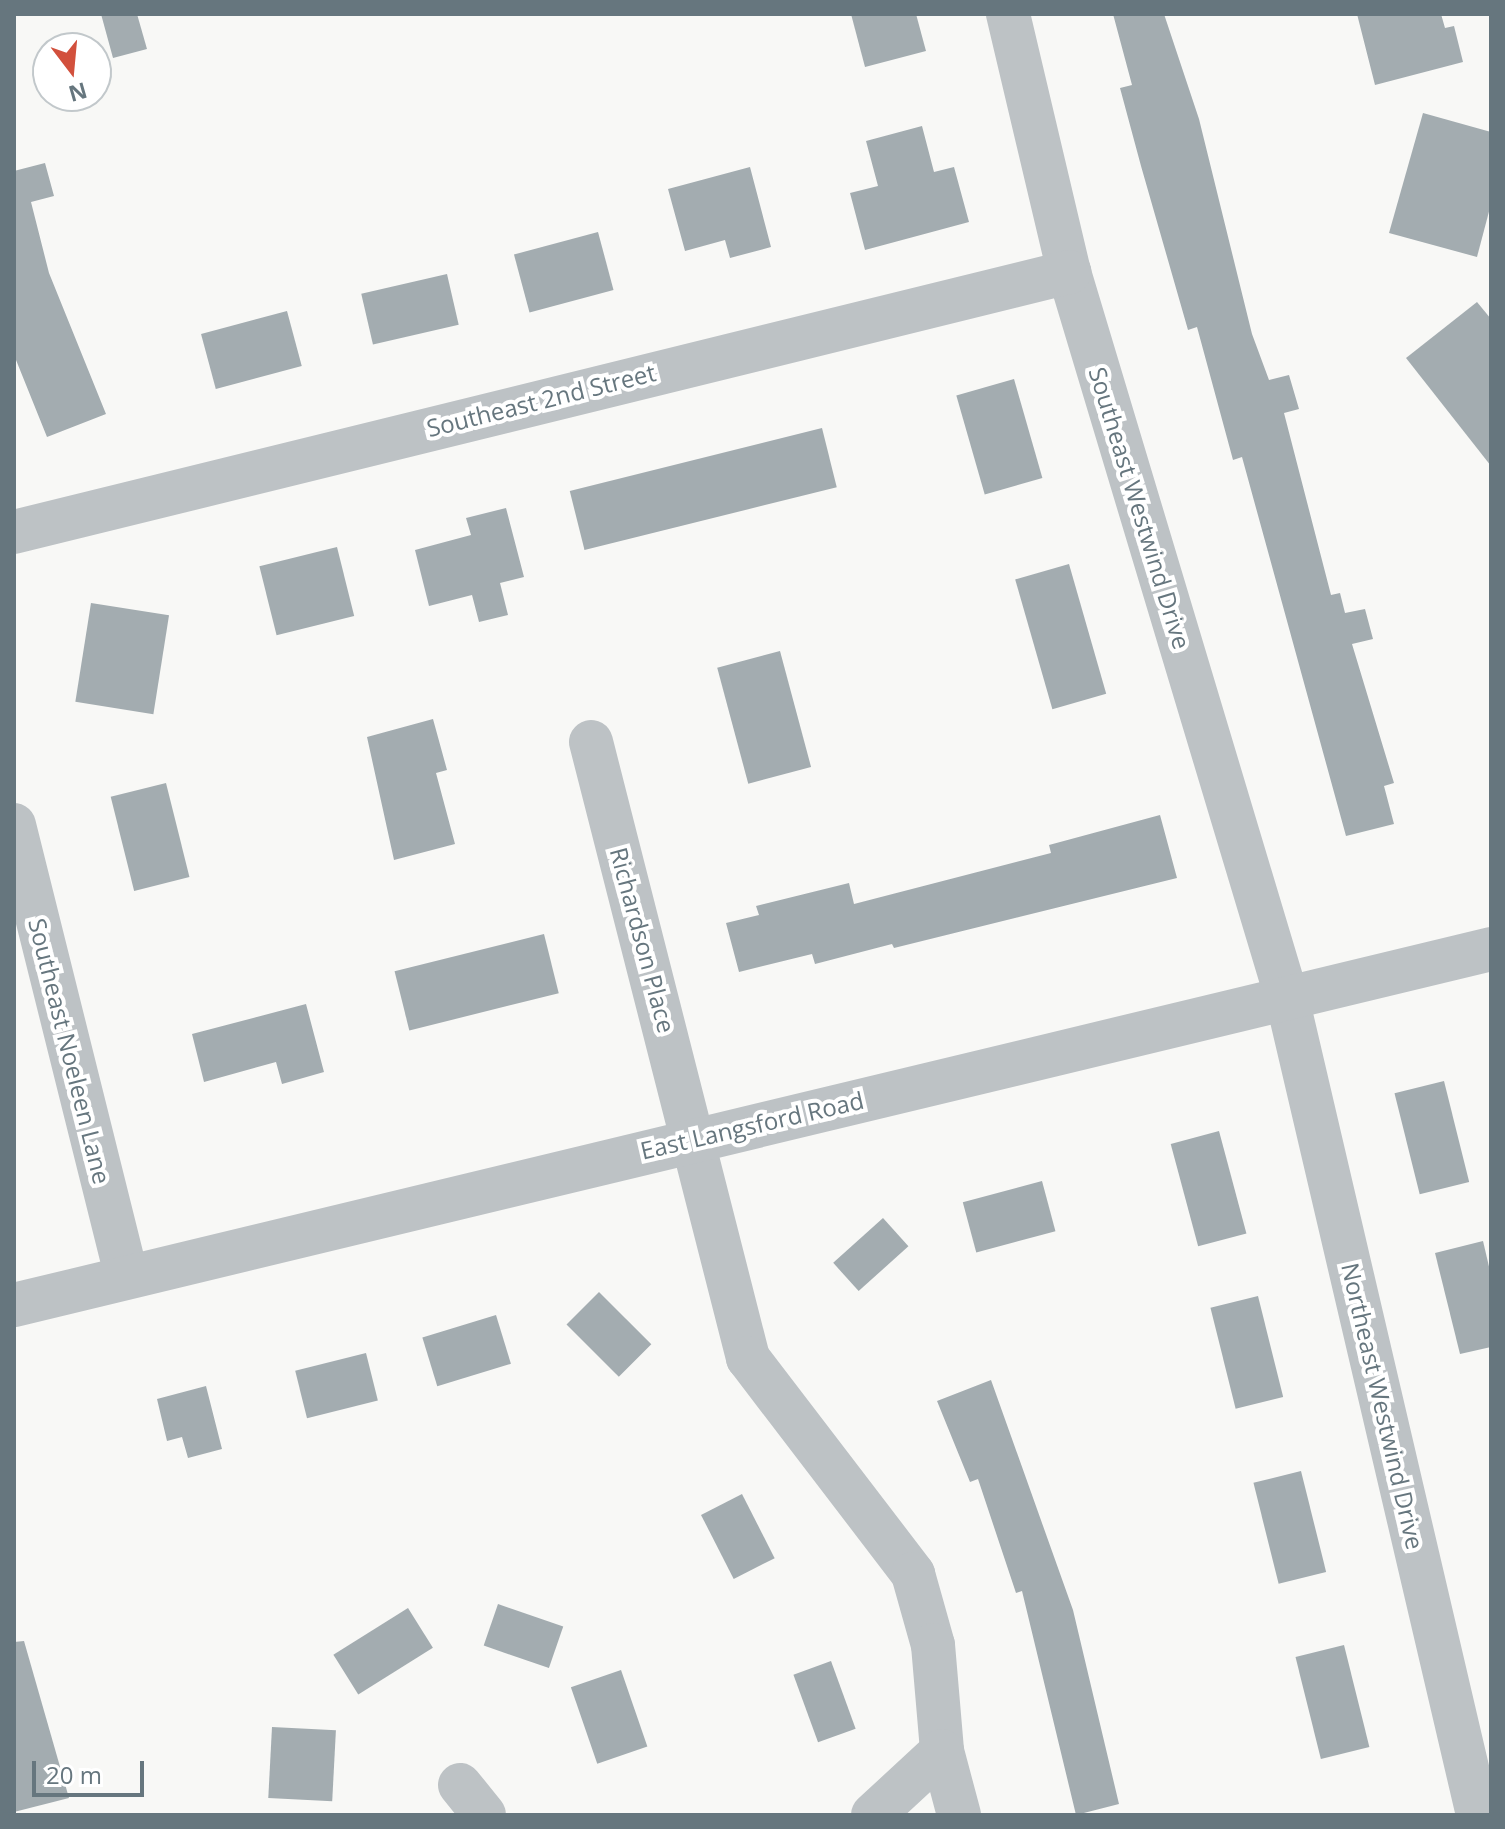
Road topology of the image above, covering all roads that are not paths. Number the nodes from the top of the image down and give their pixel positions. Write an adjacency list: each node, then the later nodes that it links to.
1 (1008, 14): 2 (street, Southeast Westwind Drive)
2 (1069, 272): 3 (street, Southeast 2nd Street); 7 (street, Southeast Westwind Drive)
3 (14, 532)
4 (591, 742): 8 (street, Richardson Place)
5 (14, 825): 9 (street, Southeast Noeleen Lane)
6 (1491, 949): 7 (street, East Langsford Road)
7 (1287, 998): 8 (street, East Langsford Road); 14 (street, Northeast Westwind Drive)
8 (696, 1138): 9 (street, East Langsford Road); 11 (street, Richardson Place)
9 (127, 1277): 10 (street, East Langsford Road)
10 (14, 1305)
11 (942, 1751): 12 (street); 13 (street, Richardson Place)
12 (873, 1815)
13 (959, 1815)
14 (1478, 1815)

